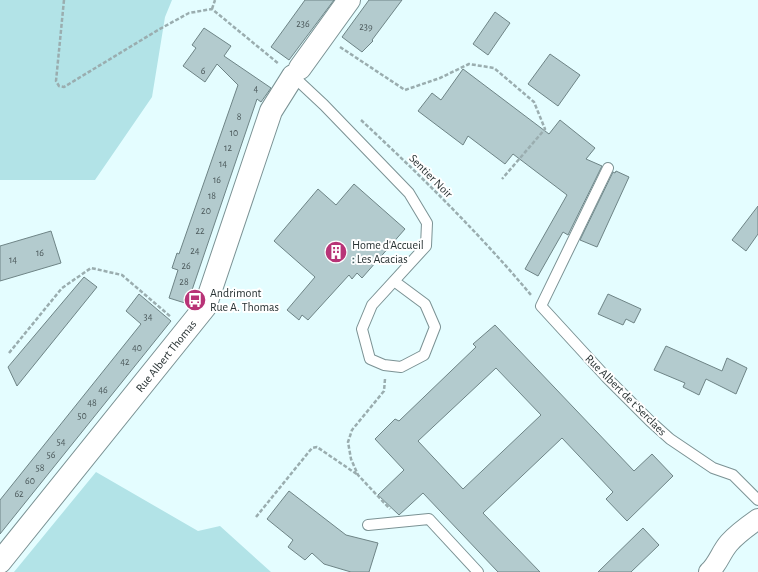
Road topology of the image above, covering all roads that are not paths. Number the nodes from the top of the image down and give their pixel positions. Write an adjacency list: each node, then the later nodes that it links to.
1 (350, 0): 2 (street, Rue Albert Thomas)
2 (296, 72): 4 (lane); 8 (street, Rue Albert Thomas)
3 (608, 168): 5 (lane, Rue Albert de t'Serclaes)
4 (394, 281): 4 (lane)
5 (758, 500)
6 (758, 519): 10 (street)
7 (368, 525): 9 (lane)
8 (0, 562)
9 (478, 572)
10 (709, 572)

